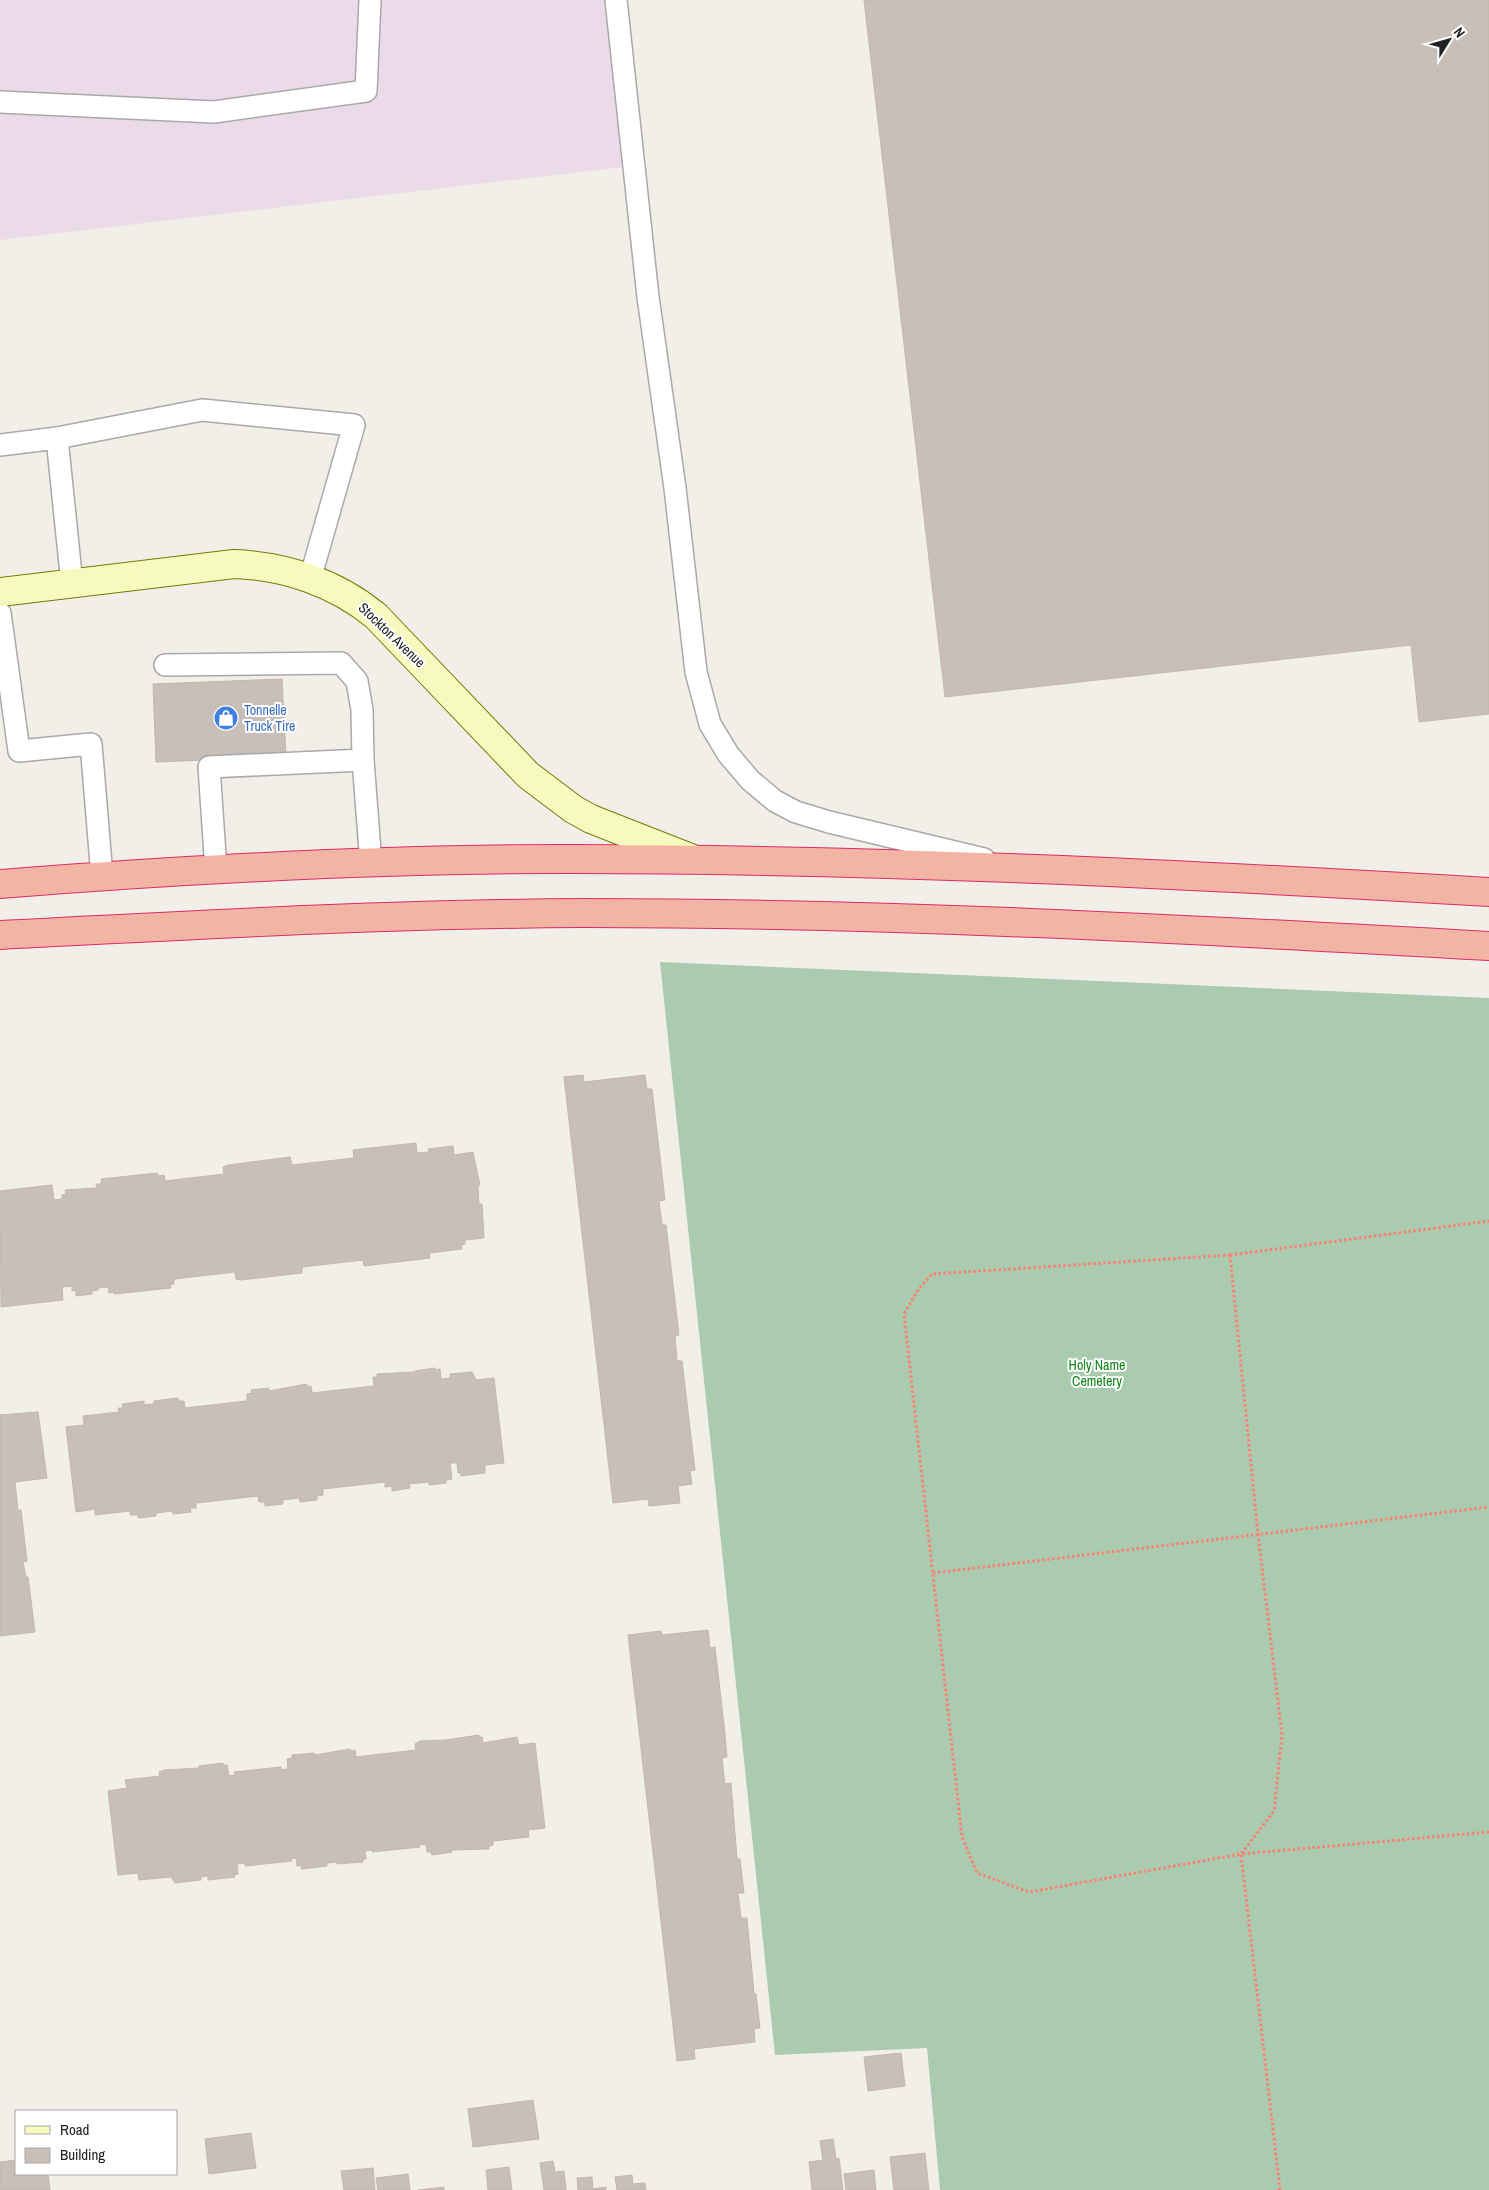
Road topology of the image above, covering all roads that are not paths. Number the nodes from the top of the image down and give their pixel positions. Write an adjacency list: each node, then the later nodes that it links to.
1 (370, 0): 3 (lane)
2 (616, 0): 14 (lane)
3 (0, 102)
4 (56, 438): 5 (lane); 6 (lane); 7 (lane)
5 (0, 445)
6 (310, 579): 7 (main road, Stockton Avenue); 12 (main road, Stockton Avenue)
7 (72, 584): 8 (main road, Stockton Avenue)
8 (0, 592)
9 (0, 613): 16 (lane)
10 (165, 665): 11 (lane)
11 (363, 760): 13 (lane); 15 (lane)
12 (696, 860): 13 (highway); 14 (highway)
13 (371, 864): 15 (highway)
14 (1020, 868): 18 (highway)
15 (216, 870): 16 (highway)
16 (102, 876): 17 (highway)
17 (0, 884)
18 (1489, 892)
19 (0, 935): 20 (highway)
20 (1489, 946)

